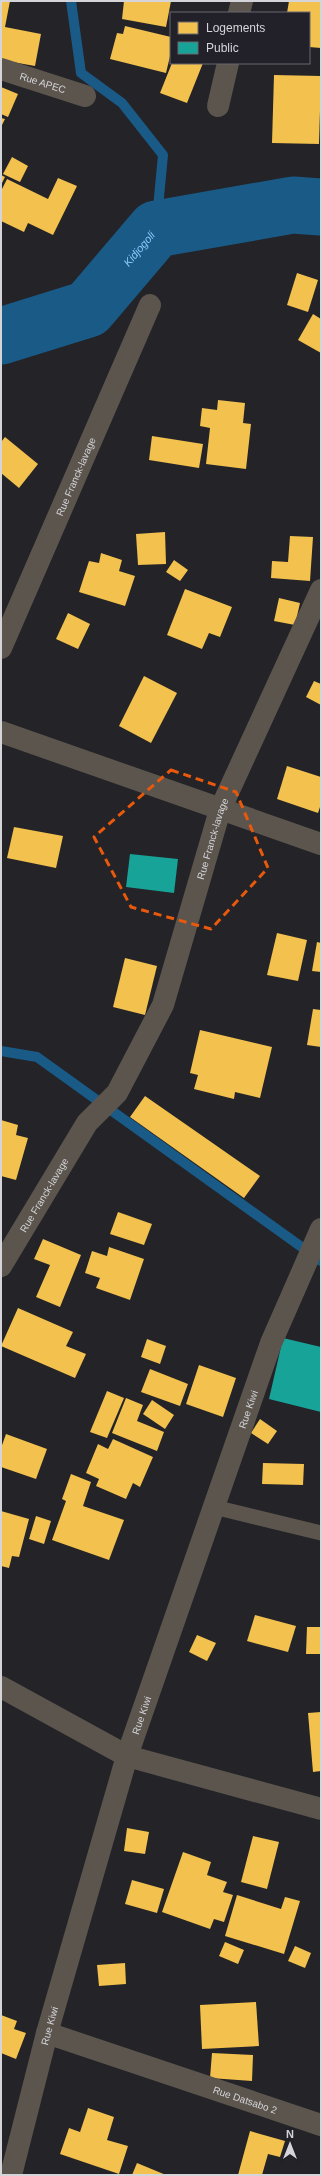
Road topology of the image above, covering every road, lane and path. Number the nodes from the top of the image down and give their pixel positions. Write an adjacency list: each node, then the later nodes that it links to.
1 (242, 1): 2 (street)
2 (239, 12)
3 (228, 64): 6 (street)
4 (1, 69): 5 (street, Rue APEC)
5 (85, 96)
6 (218, 106)
7 (150, 305): 9 (street, Rue Franck-lavage)
8 (321, 590): 11 (street, Rue Franck-lavage)
9 (1, 648)
10 (1, 732): 11 (street)
11 (220, 810): 12 (street); 14 (street, Rue Franck-lavage)
12 (321, 844)
13 (320, 1230): 15 (street, Rue Kiwi)
14 (1, 1266)
15 (214, 1507): 16 (lane); 18 (street, Rue Kiwi)
16 (321, 1533)
17 (1, 1687): 18 (street)
18 (127, 1756): 19 (street); 20 (street, Rue Kiwi)
19 (321, 1809)
20 (47, 2033): 21 (street, Rue Datsabo 2); 22 (street, Rue Kiwi)
21 (321, 2125)
22 (11, 2175)

